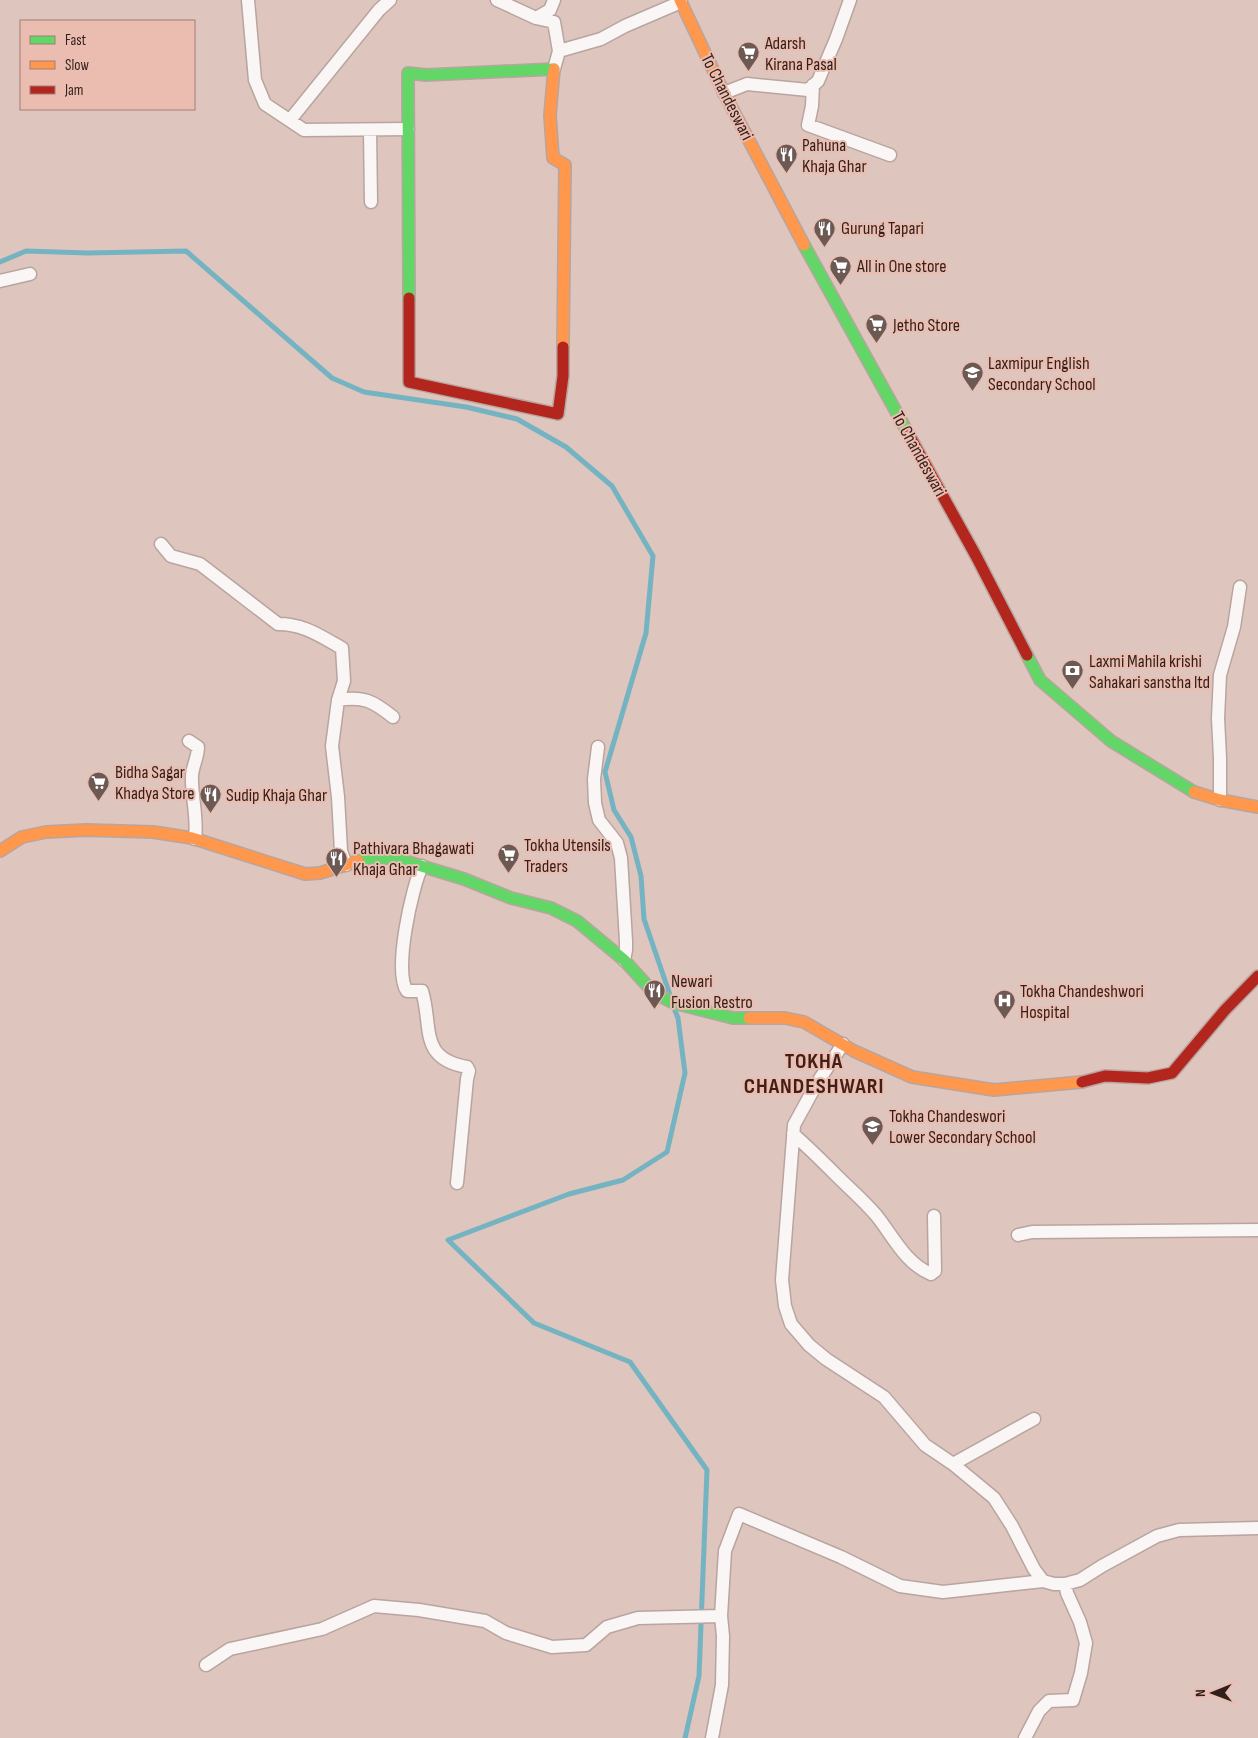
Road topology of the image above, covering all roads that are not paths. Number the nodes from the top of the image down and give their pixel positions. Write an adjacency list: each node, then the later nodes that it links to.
1 (248, 0): 12 (street)
2 (390, 0): 12 (street)
3 (496, 0): 7 (street)
4 (554, 0): 7 (street)
5 (850, 0): 10 (street)
6 (680, 1): 8 (street); 11 (street, To Chandeswari)
7 (536, 18): 8 (street)
8 (559, 51): 9 (street)
9 (554, 69): 13 (street); 13 (street)
10 (813, 85): 11 (street); 15 (street)
11 (724, 93): 25 (street, To Chandeswari)
12 (290, 120): 14 (street)
13 (408, 129): 14 (street)
14 (370, 130): 16 (street)
15 (890, 155)
16 (371, 202)
17 (30, 274): 18 (street)
18 (0, 281)
19 (161, 544): 21 (street)
20 (1240, 587): 25 (street)
21 (338, 700): 22 (street); 29 (street)
22 (393, 717)
23 (189, 741): 27 (street)
24 (598, 747): 31 (street)
25 (1220, 800): 26 (street, To Chandeswari)
26 (1258, 806)
27 (195, 839): 28 (street); 29 (street)
28 (2, 847)
29 (346, 865): 30 (street)
30 (422, 866): 31 (street); 35 (street)
31 (624, 960): 33 (street)
32 (1258, 976): 33 (street)
33 (843, 1044): 34 (street)
34 (793, 1134): 36 (street); 40 (street)
35 (458, 1183)
36 (934, 1216)
37 (1258, 1230): 38 (street)
38 (1018, 1235)
39 (1034, 1419): 40 (street)
40 (953, 1464): 42 (street)
41 (1258, 1528): 43 (street)
42 (1043, 1581): 43 (street); 44 (street)
43 (1065, 1584): 47 (street)
44 (721, 1616): 45 (street); 46 (street)
45 (206, 1665)
46 (712, 1738)
47 (1025, 1738)

